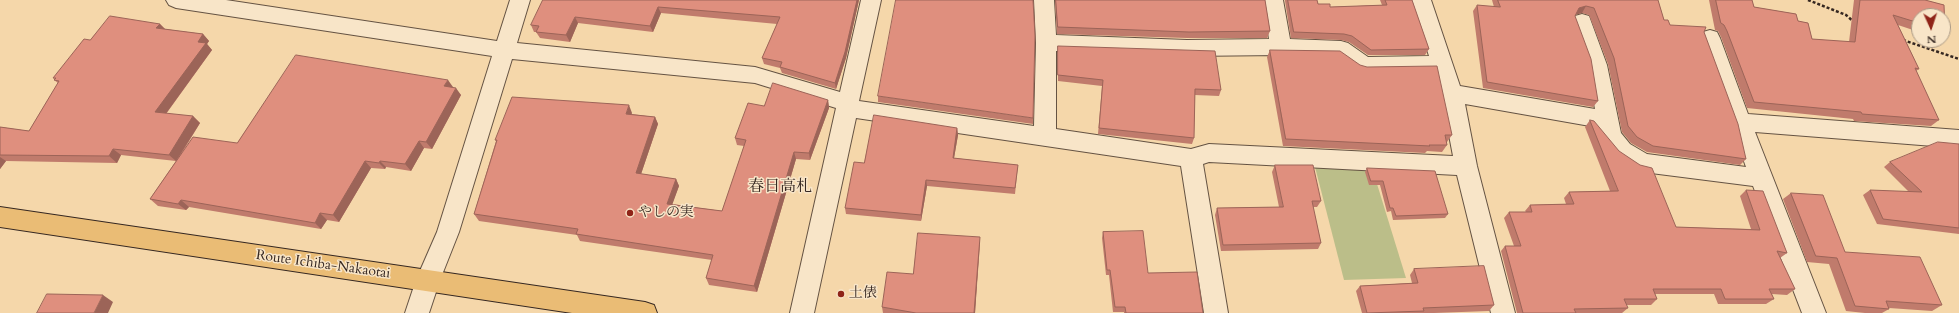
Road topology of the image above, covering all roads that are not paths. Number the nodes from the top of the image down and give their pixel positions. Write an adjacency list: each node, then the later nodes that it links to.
1 (176, 0): 11 (street)
2 (520, 0): 11 (street)
3 (871, 0): 14 (street)
4 (1044, 0): 9 (street)
5 (1273, 0): 10 (street)
6 (1421, 0): 12 (street)
7 (1582, 22): 17 (street)
8 (1710, 38): 15 (street)
9 (1046, 43): 10 (street); 16 (street)
10 (1281, 47): 12 (street)
11 (503, 50): 14 (street); 23 (street)
12 (1442, 64): 13 (street)
13 (1452, 93): 17 (street); 20 (street)
14 (847, 106): 16 (street); 26 (street)
15 (1742, 122): 18 (street); 21 (street)
16 (1045, 137): 19 (street)
17 (1611, 137): 21 (street)
18 (1959, 139)
19 (1191, 158): 20 (street); 27 (street)
20 (1466, 166): 28 (street)
21 (1761, 178): 29 (street)
22 (0, 217): 23 (main road, Route Ichiba-Nakaotai)
23 (428, 280): 24 (street); 25 (main road, Route Ichiba-Nakaotai)
24 (418, 313)
25 (645, 313)
26 (802, 313)
27 (1216, 313)
28 (1503, 313)
29 (1814, 313)

